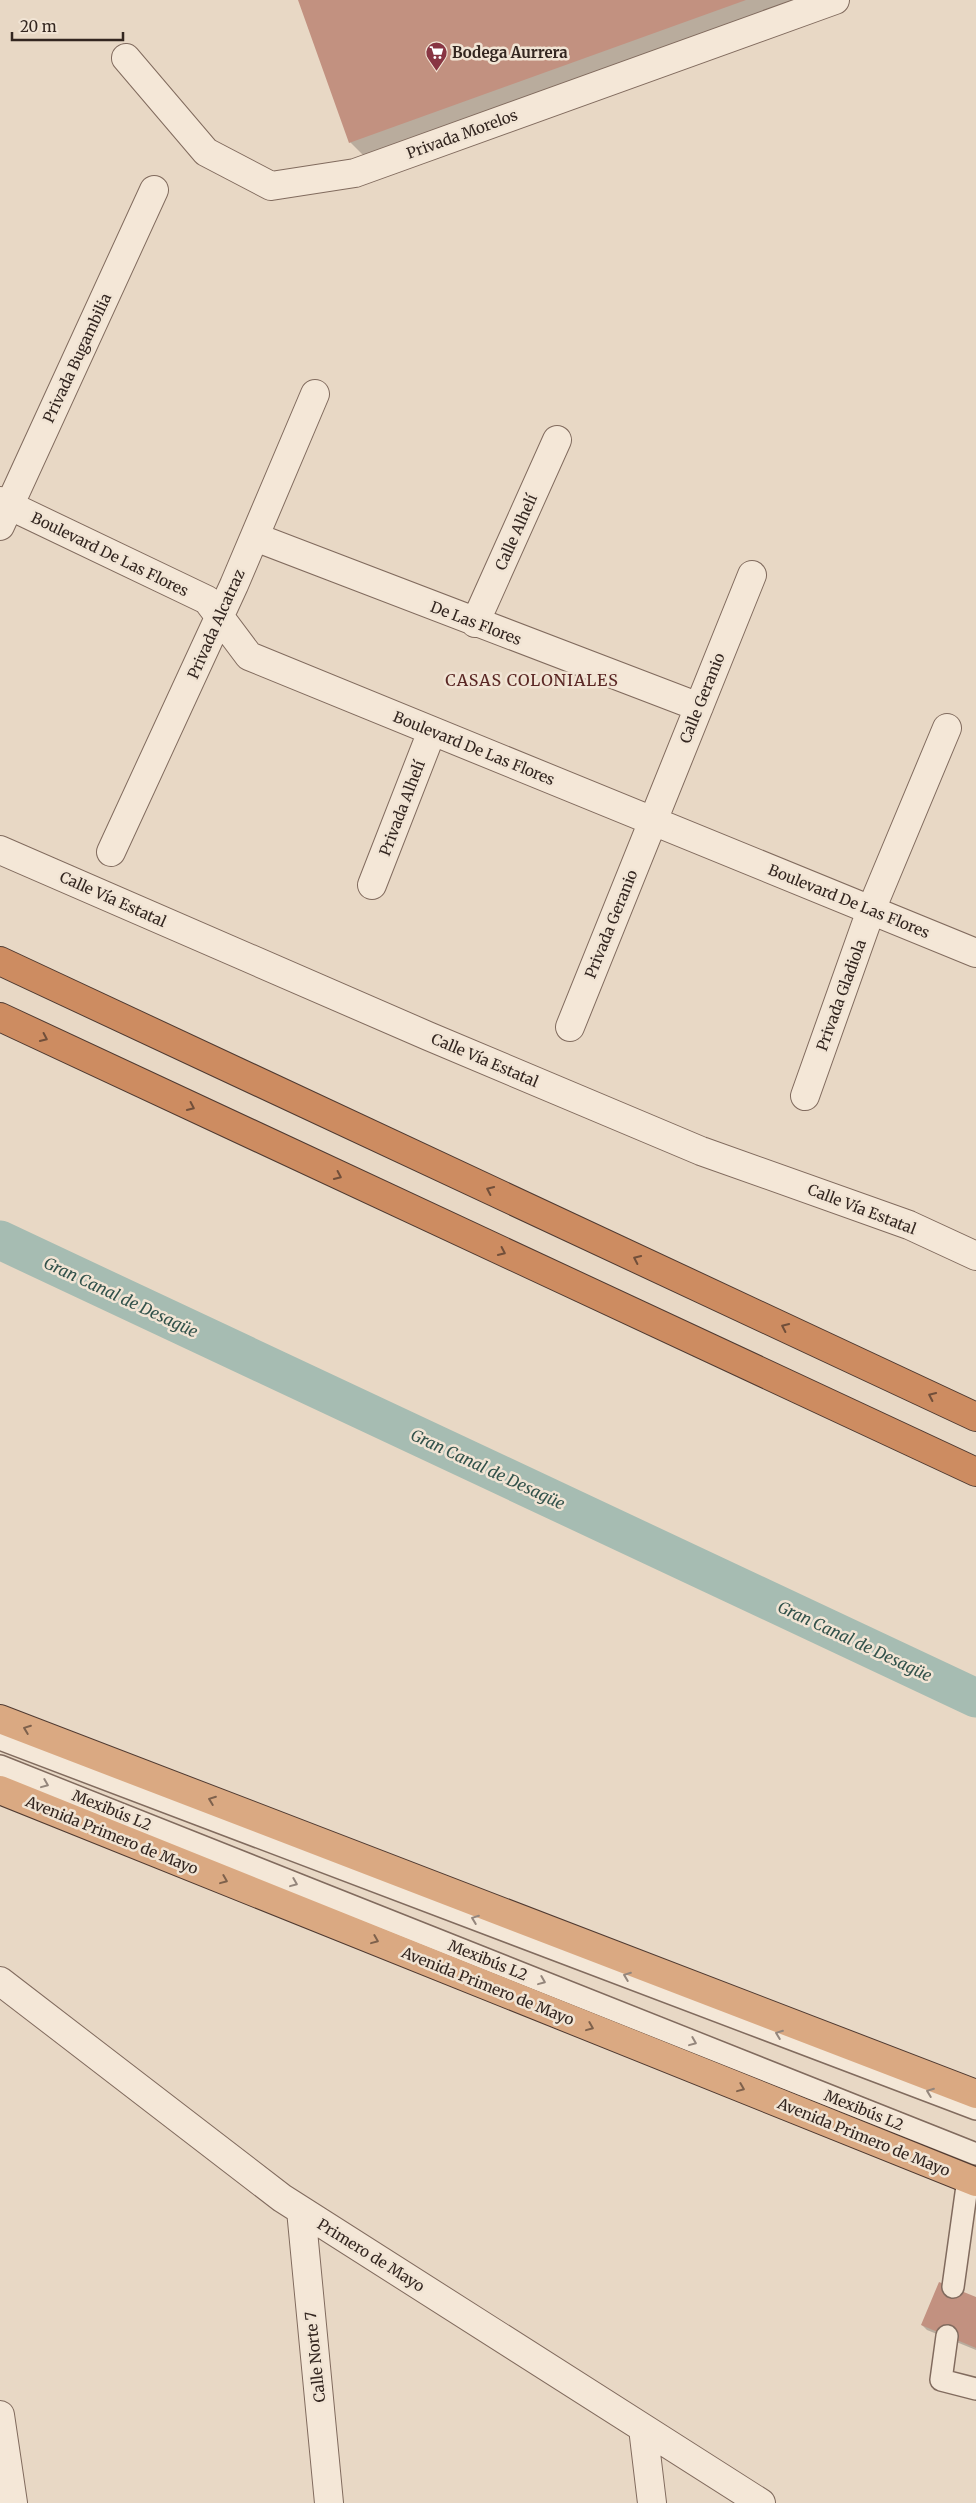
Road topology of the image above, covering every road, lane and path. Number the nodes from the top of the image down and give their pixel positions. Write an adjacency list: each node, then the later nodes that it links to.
1 (835, 0): 2 (street, Privada Morelos)
2 (126, 58)
3 (154, 190): 6 (street, Privada Bugambilia)
4 (315, 394): 7 (street, Privada Alcatraz)
5 (558, 440): 10 (street, Calle Alhelí)
6 (3, 511): 9 (street, Boulevard De Las Flores)
7 (254, 537): 9 (street, Privada Alcatraz); 10 (street, De Las Flores)
8 (752, 575): 11 (street, Calle Geranio)
9 (220, 617): 13 (street, Boulevard De Las Flores); 16 (street, Privada Alcatraz)
10 (476, 622): 11 (street, De Las Flores)
11 (699, 708): 14 (street, Calle Geranio)
12 (947, 728): 18 (street, Privada Gladiola)
13 (432, 731): 14 (street, Boulevard De Las Flores); 17 (street, Privada Alhelí)
14 (652, 821): 18 (street, Boulevard De Las Flores); 22 (street, Privada Geranio)
15 (0, 850): 24 (street, Calle Vía Estatal)
16 (111, 852)
17 (372, 885)
18 (871, 910): 19 (street, Boulevard De Las Flores); 23 (street, Privada Gladiola)
19 (976, 953)
20 (0, 961): 25 (highway, one-way to 20)
21 (0, 1017): 26 (highway, one-way to 26)
22 (570, 1027)
23 (805, 1096)
24 (976, 1256)
25 (976, 1417)
26 (976, 1472)
27 (0, 1719): 32 (highway, one-way to 27)
28 (0, 1739): 33 (lane, Mexibús L2, one-way to 28)
29 (0, 1766): 34 (lane, Mexibús L2, one-way to 34)
30 (0, 1790): 34 (highway, Avenida Primero de Mayo, one-way to 34)
31 (0, 1981): 35 (street, Primero de Mayo)
32 (976, 2094)
33 (976, 2109)
34 (973, 2172): 36 (lane)
35 (301, 2210): 40 (street, Primero de Mayo); 42 (street, Calle Norte 7)
36 (953, 2288)
37 (947, 2336): 38 (lane)
38 (976, 2390)
39 (0, 2415): 41 (street)
40 (643, 2428): 43 (street); 44 (street, Primero de Mayo)
41 (13, 2503)
42 (329, 2503)
43 (652, 2503)
44 (761, 2503)

